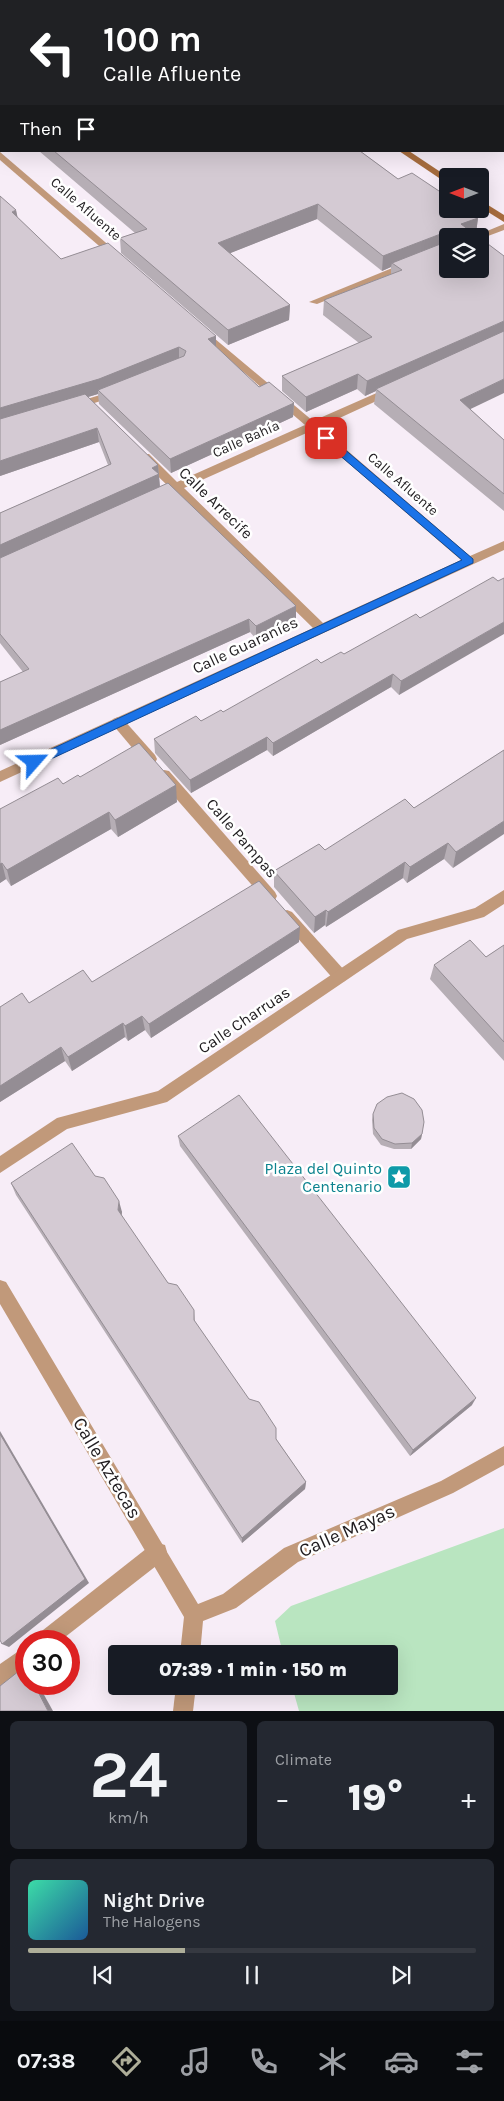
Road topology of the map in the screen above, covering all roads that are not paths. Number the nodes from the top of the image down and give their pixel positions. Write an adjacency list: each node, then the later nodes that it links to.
1 (404, 152): 3 (main road)
2 (0, 155): 9 (street, Calle Afluente)
3 (439, 175)
4 (489, 209): 5 (main road)
5 (504, 219)
6 (504, 227): 7 (street)
7 (489, 233)
8 (421, 260): 10 (street)
9 (123, 262)
10 (314, 302)
11 (195, 325): 15 (street, Calle Afluente)
12 (130, 387): 14 (street)
13 (399, 387): 15 (street, Calle Bahía)
14 (63, 409)
15 (312, 426): 17 (street, Calle Bahía); 20 (street, Calle Afluente)
16 (136, 448): 17 (street, Calle Arrecife)
17 (176, 487): 18 (street, Calle Bahía); 21 (street, Calle Arrecife)
18 (150, 499)
19 (504, 545): 20 (street, Calle Guaraníes)
20 (469, 561): 21 (street, Calle Guaraníes)
21 (321, 628): 22 (street, Calle Guaraníes)
22 (118, 722): 23 (street, Calle Guaraníes); 25 (street, Calle Pampas)
23 (0, 777)
24 (504, 896): 25 (street, Calle Charruas)
25 (340, 976): 26 (street, Calle Charruas)
26 (0, 1165)
27 (0, 1288): 29 (street, Calle Aztecas)
28 (504, 1455): 30 (street, Calle Mayas)
29 (158, 1552): 30 (street, Calle Aztecas); 31 (street)
30 (194, 1615): 32 (street)
31 (59, 1630)
32 (191, 1645)
33 (15, 1664): 34 (street)
34 (0, 1676)
35 (185, 1695): 36 (street)
36 (183, 1711)

